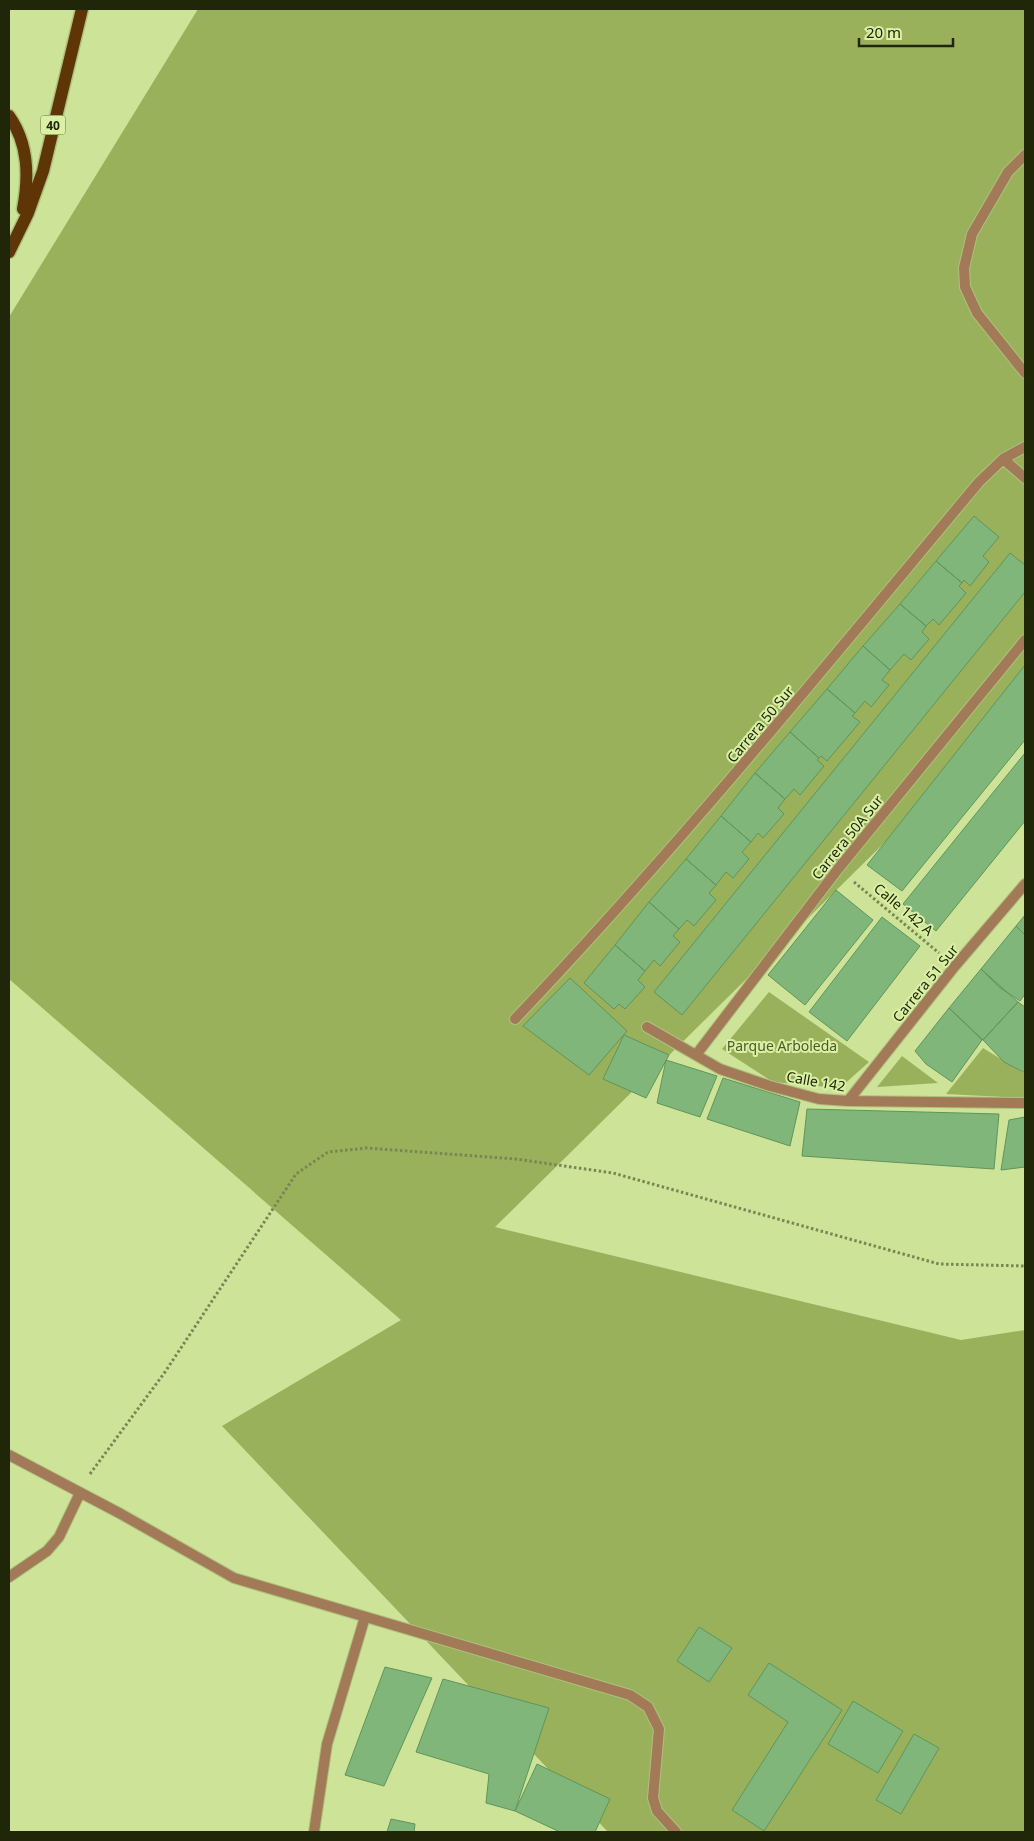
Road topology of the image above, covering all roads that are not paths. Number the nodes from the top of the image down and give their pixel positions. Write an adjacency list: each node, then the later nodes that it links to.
1 (82, 9): 4 (main road, 40)
2 (9, 116): 4 (main road)
3 (1025, 155): 6 (street)
4 (16, 238): 5 (main road, 40)
5 (9, 252)
6 (1025, 373)
7 (1025, 447): 8 (street, Carrera 50 Sur)
8 (1003, 459): 9 (street); 12 (street, Carrera 50 Sur)
9 (1025, 478)
10 (1025, 640): 14 (street, Carrera 50A Sur)
11 (1025, 884): 15 (street, Carrera 51 Sur)
12 (515, 1019)
13 (647, 1027): 14 (street, Calle 142)
14 (696, 1055): 15 (street, Calle 142)
15 (848, 1101): 16 (street, Calle 142)
16 (1025, 1103)
17 (9, 1455): 18 (street)
18 (80, 1493): 19 (street); 20 (street)
19 (9, 1577)
20 (365, 1616): 21 (street); 22 (street)
21 (314, 1832)
22 (676, 1832)

